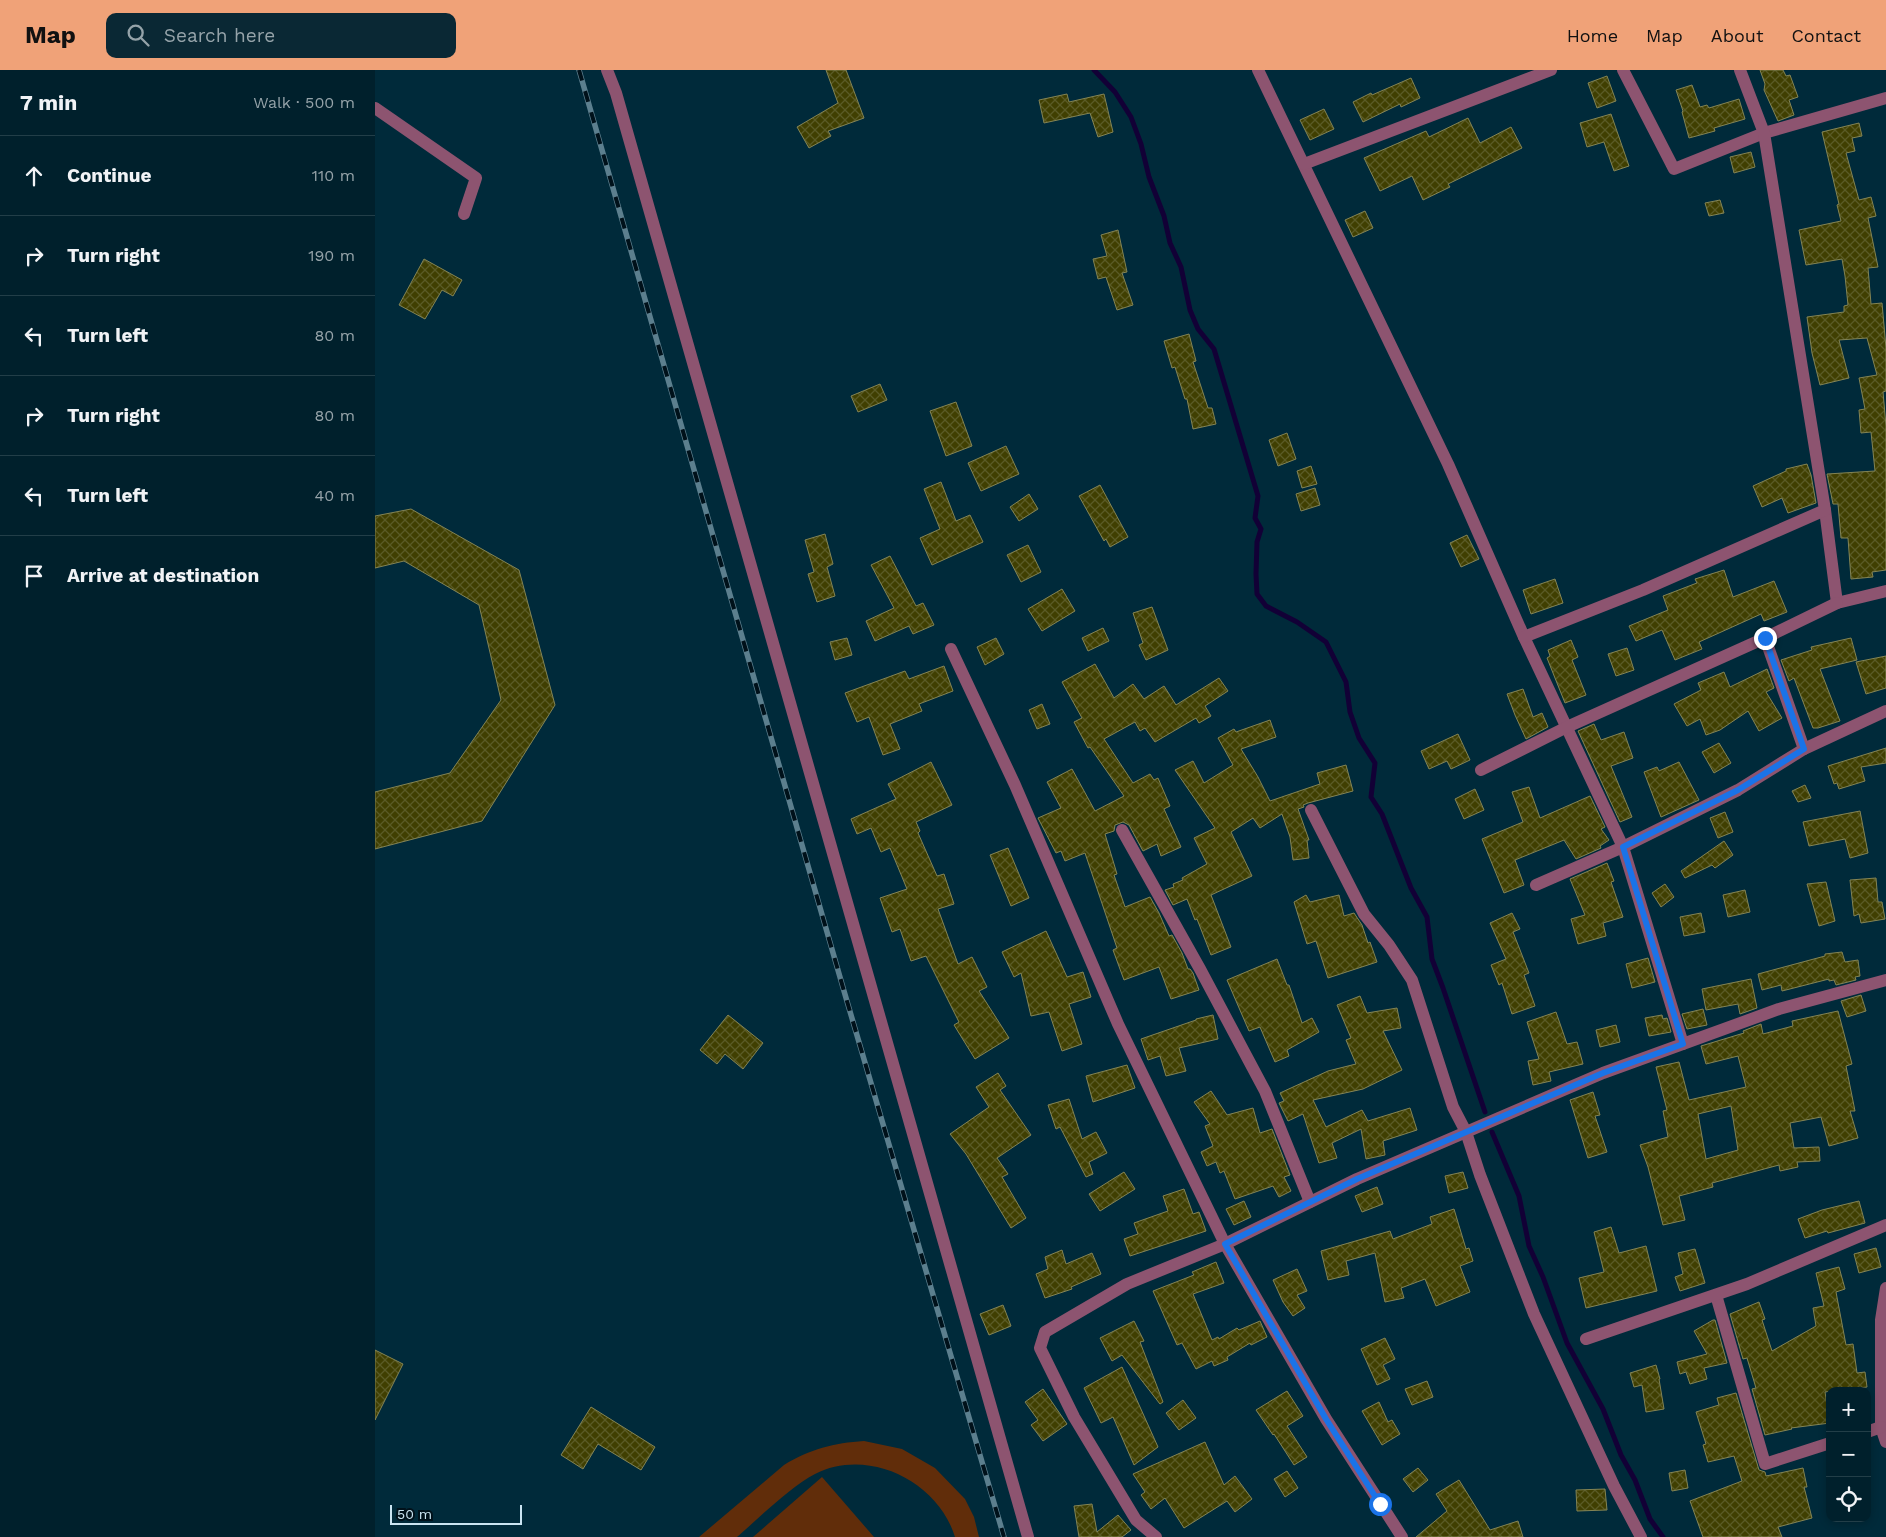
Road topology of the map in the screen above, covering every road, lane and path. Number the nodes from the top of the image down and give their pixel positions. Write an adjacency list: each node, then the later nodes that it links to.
1 (607, 70): 38 (street)
2 (1258, 70): 9 (street)
3 (1551, 70): 9 (street)
4 (1623, 70): 8 (street)
5 (1740, 70): 8 (street)
6 (1886, 98): 8 (street)
7 (375, 108): 10 (street)
8 (1764, 134): 11 (street)
9 (1304, 164): 14 (street)
10 (464, 214)
11 (1825, 510): 13 (street); 14 (street)
12 (1886, 591): 13 (street)
13 (1837, 603): 15 (street)
14 (1524, 637): 18 (street)
15 (1765, 638): 18 (street); 19 (street)
16 (951, 649): 30 (street)
17 (1886, 711): 19 (street)
18 (1567, 727): 20 (street); 23 (street)
19 (1804, 749): 23 (street)
20 (1481, 770)
21 (1311, 810): 27 (street)
22 (1122, 830): 28 (street)
23 (1623, 847): 24 (street); 26 (street)
24 (1536, 885)
25 (1886, 980): 26 (street)
26 (1683, 1044): 27 (street)
27 (1466, 1132): 28 (street); 41 (street)
28 (1310, 1202): 30 (street)
29 (1886, 1225): 32 (street)
30 (1225, 1244): 39 (street); 40 (street)
31 (1886, 1288): 34 (street)
32 (1716, 1295): 33 (street); 37 (street)
33 (1586, 1339)
34 (1881, 1427): 35 (street); 36 (street)
35 (1871, 1431)
36 (1886, 1442)
37 (1826, 1444)
38 (1028, 1537)
39 (1157, 1537)
40 (1402, 1537)
41 (1641, 1537)

